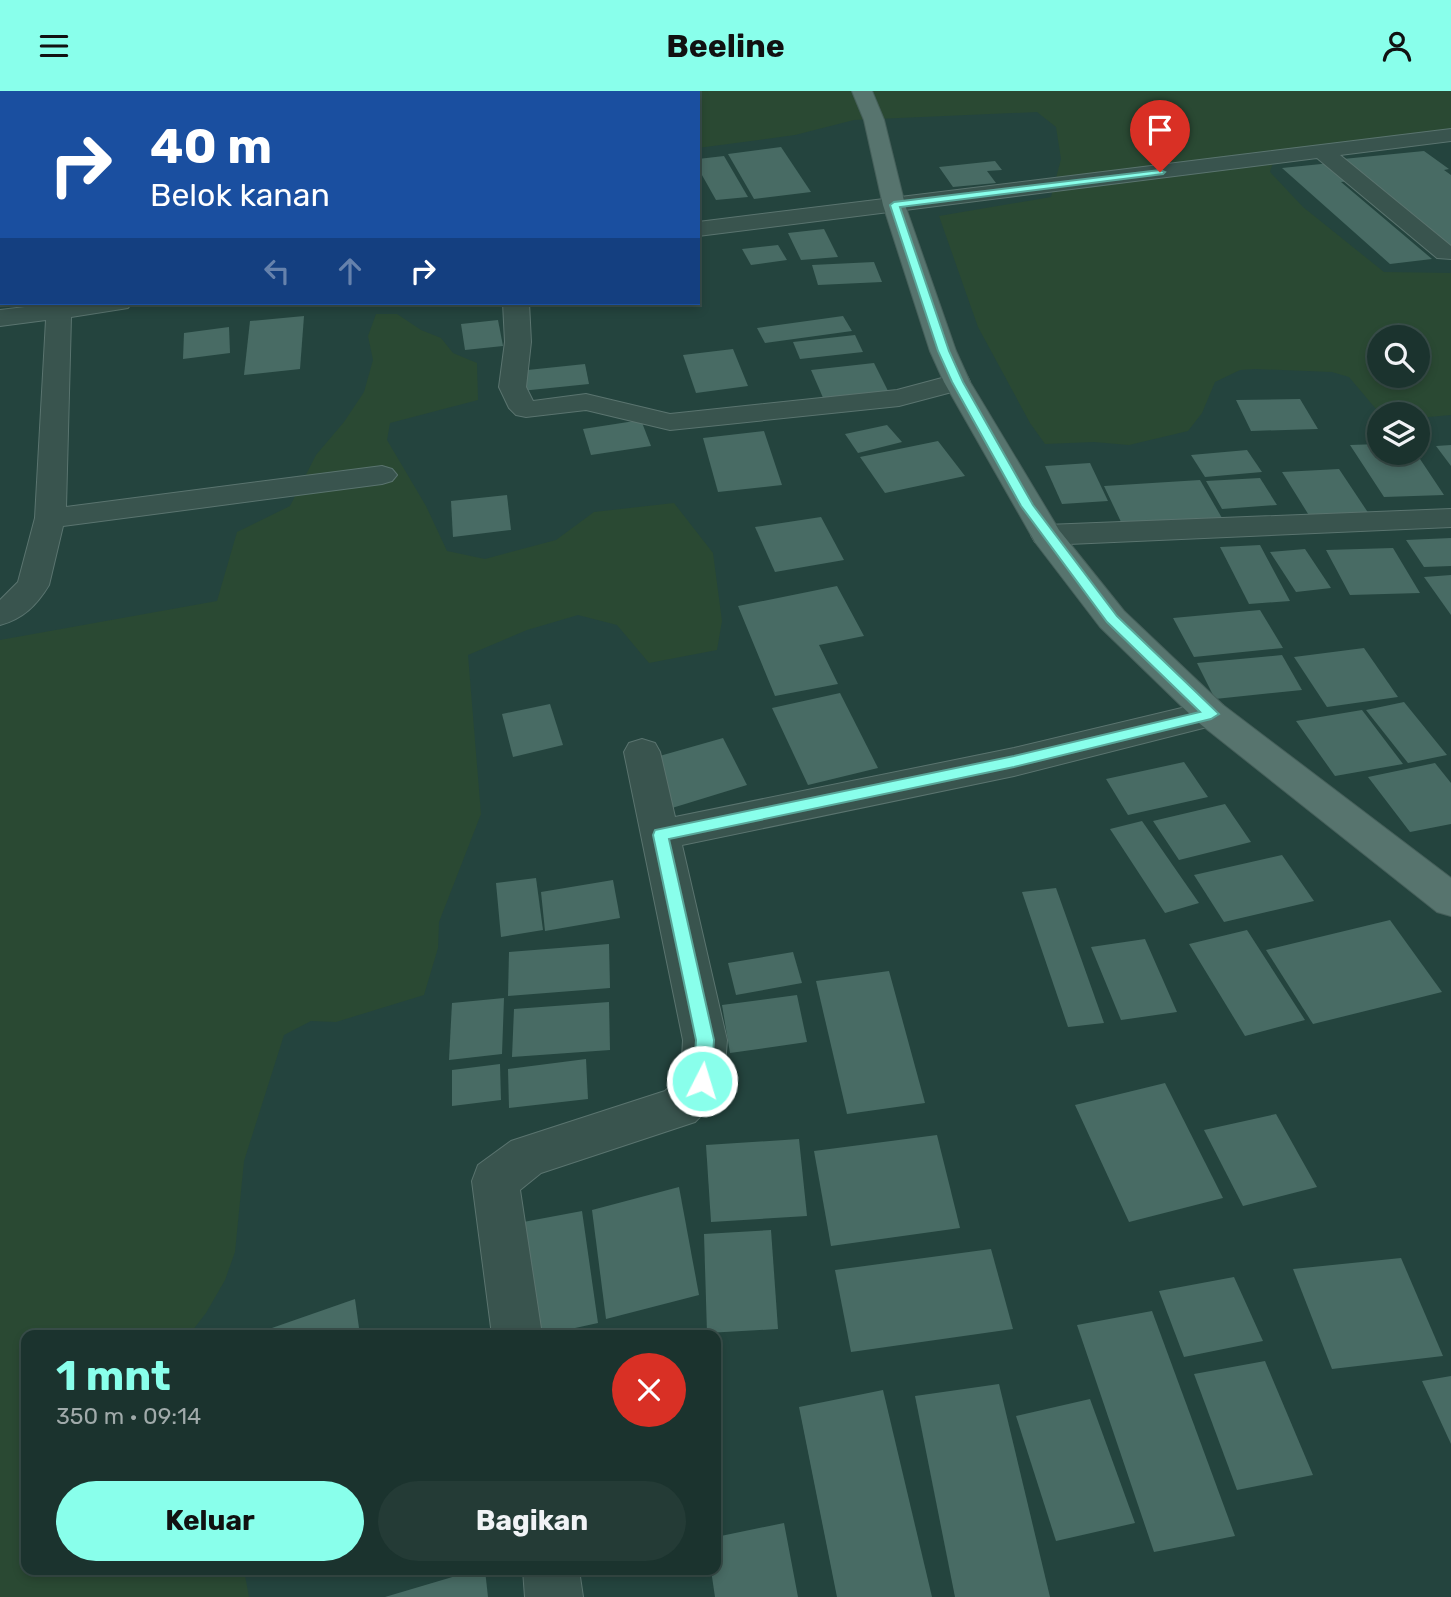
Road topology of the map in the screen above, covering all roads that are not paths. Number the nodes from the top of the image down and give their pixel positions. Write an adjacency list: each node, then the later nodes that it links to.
1 (862, 91): 6 (main road)
2 (1451, 135): 3 (street)
3 (1418, 140): 4 (street); 5 (street)
4 (1323, 152): 6 (street); 8 (street)
5 (1440, 156)
6 (894, 205): 7 (street); 13 (main road)
7 (700, 229)
8 (1445, 253)
9 (102, 305): 11 (street)
10 (516, 305): 13 (street)
11 (59, 310): 12 (street); 15 (street)
12 (0, 318)
13 (957, 382): 17 (main road)
14 (382, 475): 15 (street)
15 (50, 518): 18 (street)
16 (1451, 518): 17 (street)
17 (1046, 535): 19 (main road)
18 (0, 614)
19 (1211, 714): 21 (street); 22 (main road)
20 (642, 753): 21 (street)
21 (660, 835): 23 (street)
22 (1451, 900)
23 (516, 1330)
24 (552, 1575): 25 (street)
25 (554, 1597)

